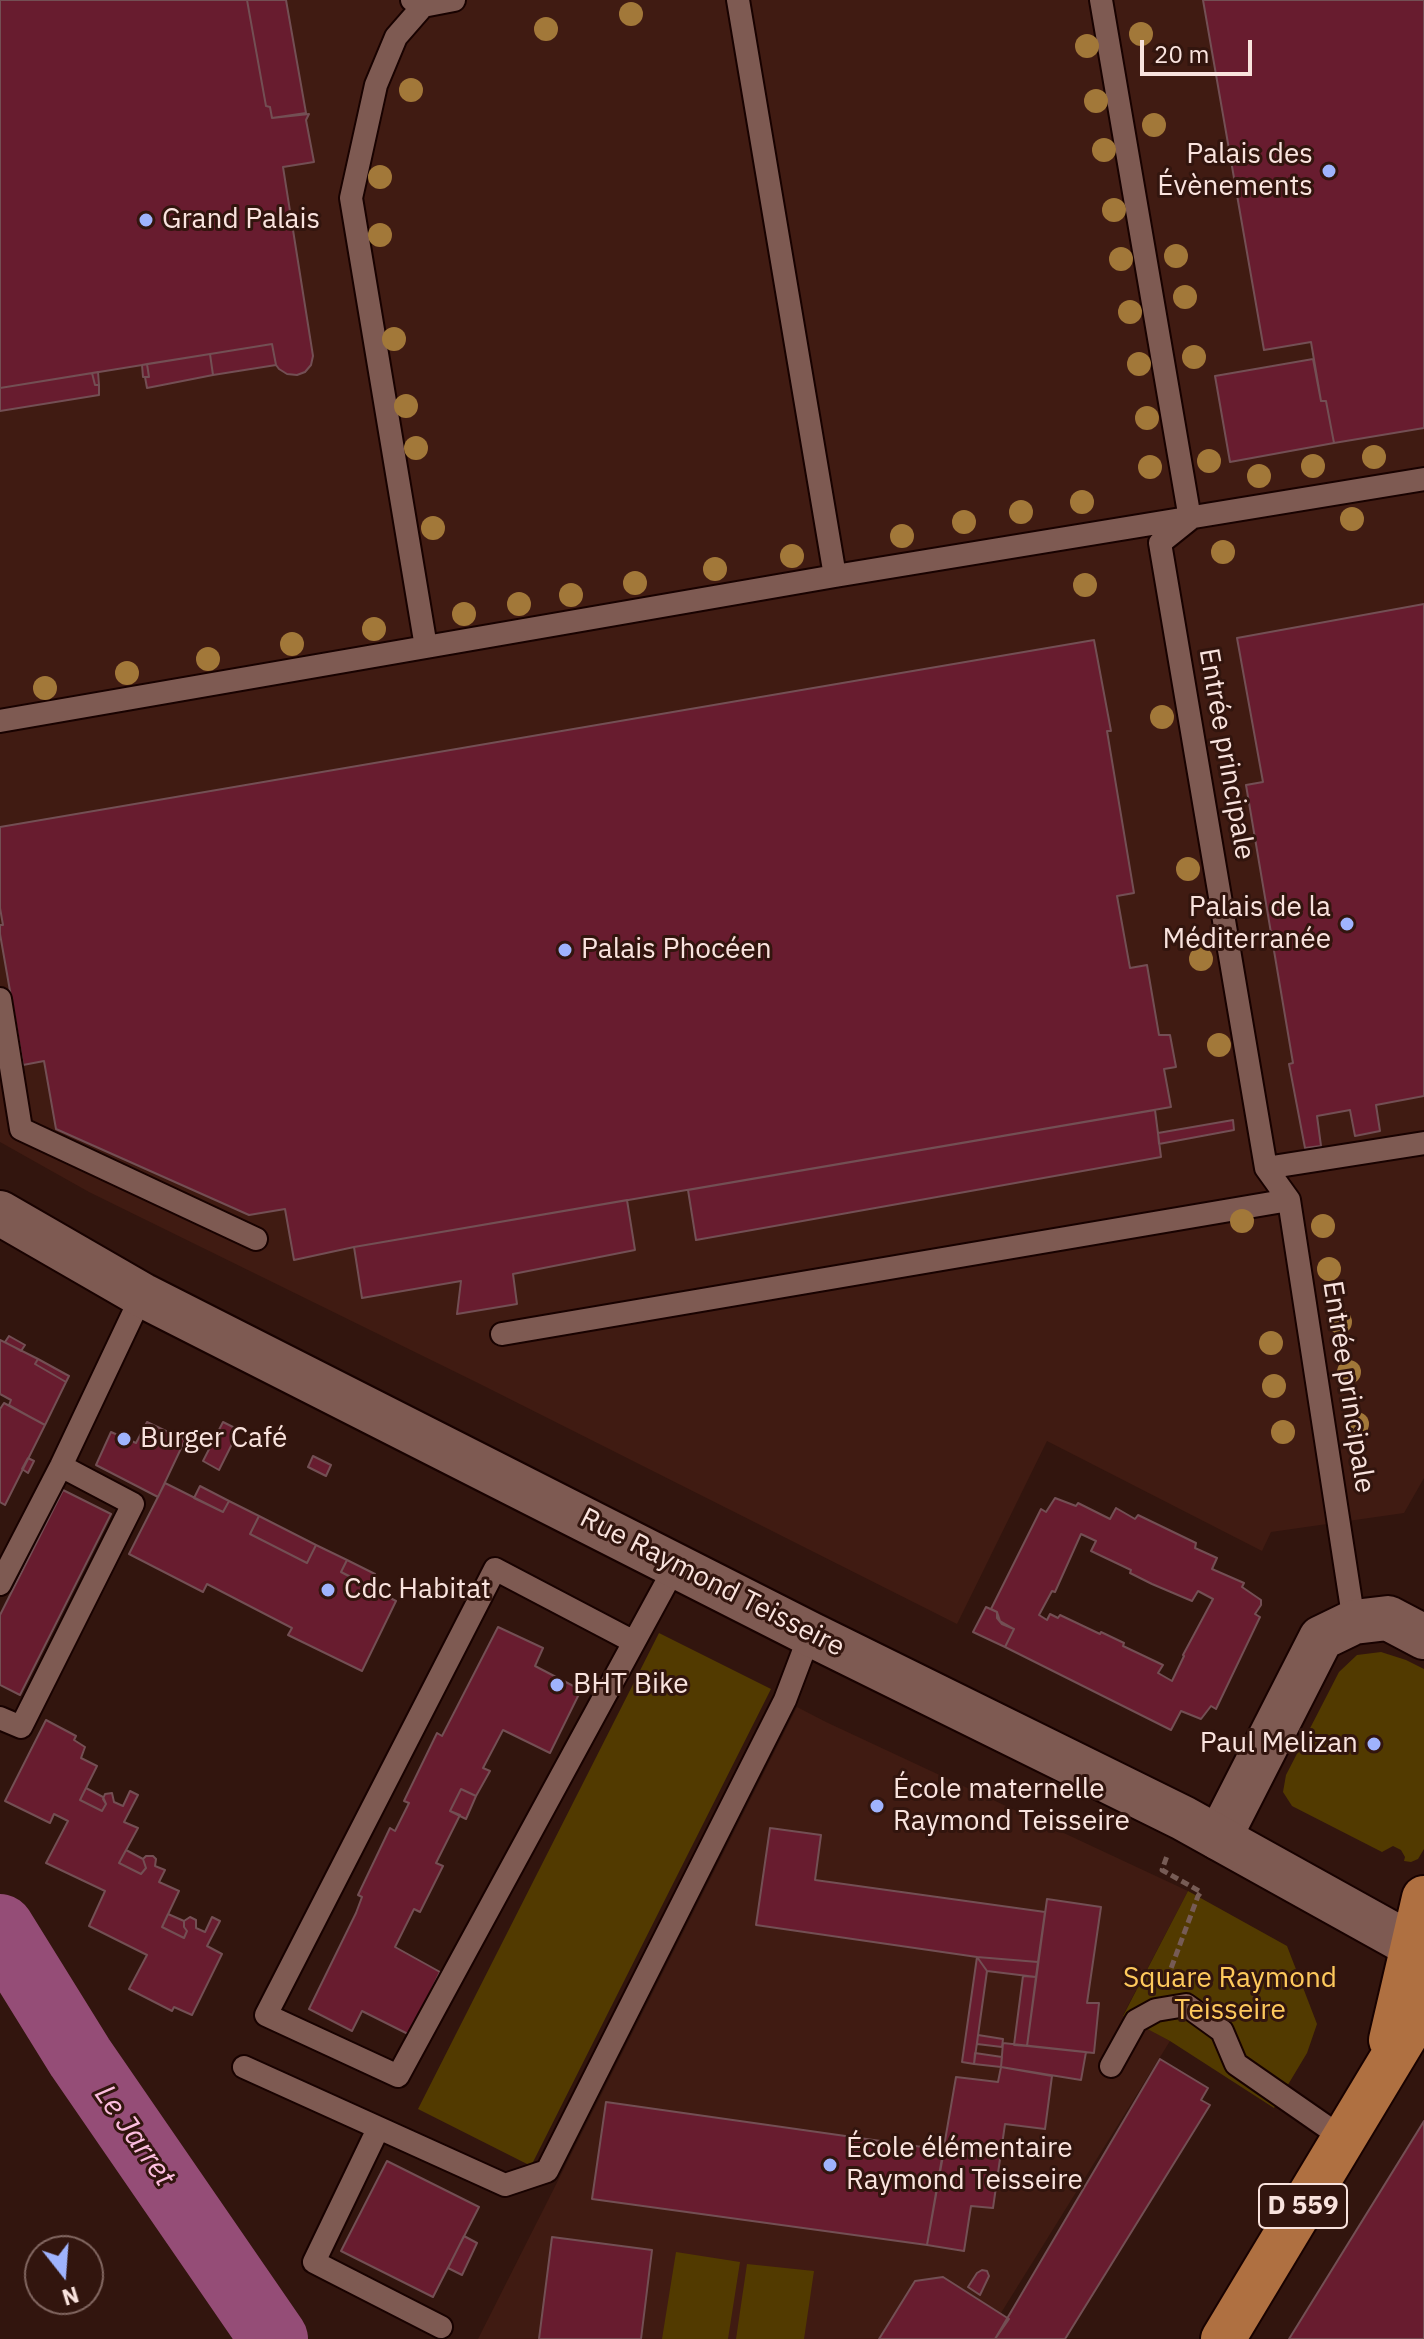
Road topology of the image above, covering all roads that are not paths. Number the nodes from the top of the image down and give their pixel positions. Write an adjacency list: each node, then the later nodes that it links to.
1 (454, 0): 4 (lane)
2 (738, 0): 7 (lane)
3 (1101, 0): 6 (lane)
4 (417, 3): 8 (lane)
5 (1424, 479): 6 (lane)
6 (1190, 519): 7 (lane); 12 (lane, Entrée principale)
7 (835, 576): 8 (lane)
8 (426, 647): 9 (lane)
9 (0, 721)
10 (0, 999): 15 (lane)
11 (1424, 1143): 12 (lane)
12 (1266, 1168): 13 (lane, Entrée principale)
13 (1289, 1200): 17 (lane); 21 (lane, Entrée principale)
14 (0, 1213): 16 (street, Rue Raymond Teisseire)
15 (256, 1239)
16 (142, 1295): 18 (lane); 19 (street, Rue Raymond Teisseire)
17 (502, 1334)
18 (61, 1466): 20 (lane); 25 (lane)
19 (676, 1565): 22 (street, Rue Raymond Teisseire); 24 (lane)
20 (0, 1584)
21 (1354, 1622): 23 (street); 26 (street)
22 (810, 1634): 26 (street, Rue Raymond Teisseire); 33 (lane)
23 (1424, 1637)
24 (634, 1642): 24 (lane)
25 (0, 1718)
26 (1201, 1828): 28 (street, Rue Raymond Teisseire)
27 (1424, 1898): 28 (main road, D 559)
28 (1418, 1949): 32 (main road, D 559)
29 (1424, 2005): 32 (main road, D 559)
30 (1111, 2066): 34 (lane)
31 (244, 2067): 33 (lane)
32 (1383, 2073): 34 (main road, D 559)
33 (378, 2129): 35 (lane)
34 (1344, 2139): 36 (main road, D 559)
35 (441, 2327)
36 (1223, 2339)

